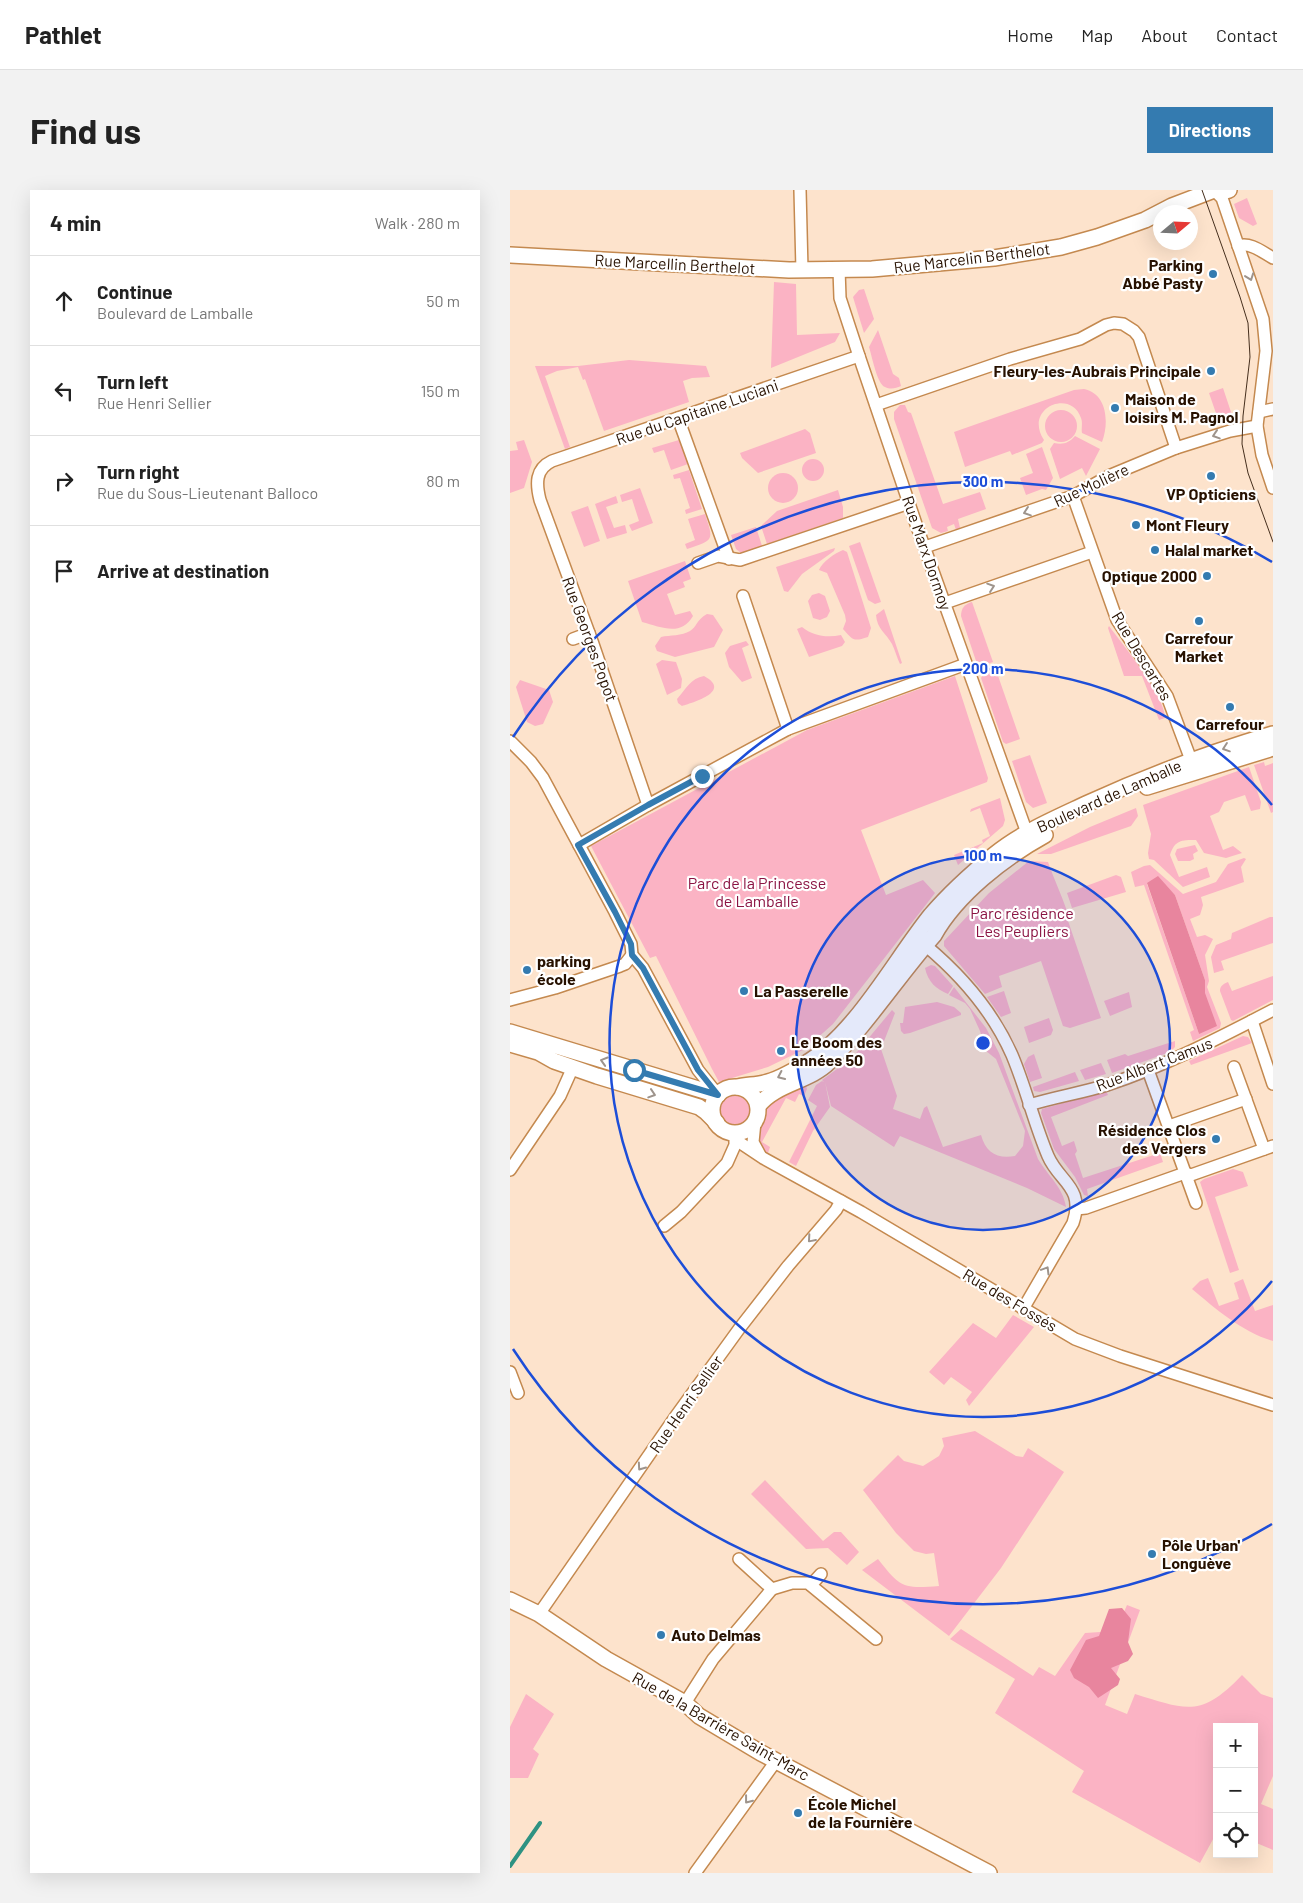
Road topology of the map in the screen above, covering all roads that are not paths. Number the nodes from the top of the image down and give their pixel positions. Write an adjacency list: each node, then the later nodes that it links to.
1 (800, 190): 7 (street)
2 (1215, 192): 3 (street); 6 (street, Rue Marcelin Berthelot)
3 (1238, 246): 5 (street); 11 (street, one-way to 11)
4 (510, 255): 7 (street, Rue Marcellin Berthelot)
5 (1273, 258)
6 (839, 269): 7 (street, Rue Marcellin Berthelot); 8 (street, Rue Marx Dormoy)
7 (802, 270)
8 (859, 356): 9 (street, Rue Marx Dormoy); 12 (street, Rue du Capitaine Luciani)
9 (876, 405): 14 (street); 18 (street, Rue Marx Dormoy)
10 (1273, 408): 11 (street)
11 (1259, 412): 13 (street)
12 (678, 418): 15 (street, Rue du Capitaine Luciani); 21 (street)
13 (1257, 426): 14 (street, Rue Molière, one-way to 14); 16 (street)
14 (1176, 448): 17 (street, Rue Molière)
15 (539, 474): 25 (street, Rue Georges Popot)
16 (1273, 488)
17 (1073, 496): 19 (street, Rue Molière, one-way to 19); 20 (street, Rue Descartes)
18 (909, 503): 19 (street, Rue Marx Dormoy); 21 (street)
19 (925, 547): 24 (street, Rue Marx Dormoy)
20 (1092, 552): 24 (street, one-way to 20); 32 (street, Rue Descartes)
21 (730, 559): 22 (street)
22 (698, 563)
23 (743, 596): 28 (street)
24 (945, 603): 27 (street, Rue Marx Dormoy)
25 (589, 633): 26 (street); 33 (street, Rue Georges Popot)
26 (572, 640)
27 (966, 664): 28 (street); 34 (street, Rue Marx Dormoy)
28 (788, 729): 33 (street)
29 (1273, 734): 32 (street, Boulevard de Lamballe, one-way to 32)
30 (510, 741): 35 (street)
31 (1273, 748): 32 (street, Boulevard de Lamballe)
32 (1194, 766): 34 (street, Boulevard de Lamballe)
33 (648, 805): 35 (street)
34 (1029, 838): 36 (street, Boulevard de Lamballe)
35 (578, 845): 37 (street)
36 (920, 941): 47 (street, Boulevard de Lamballe, one-way to 47); 50 (street); 51 (street, Boulevard de Lamballe)
37 (632, 955): 38 (street); 48 (street)
38 (510, 1000)
39 (1273, 1010): 40 (street, Rue Albert Camus)
40 (1252, 1021): 45 (street, Rue Albert Camus); 46 (street)
41 (510, 1032): 48 (street, one-way to 41)
42 (510, 1044): 43 (street)
43 (573, 1067): 53 (street, one-way to 53); 58 (street)
44 (1234, 1067): 49 (street)
45 (1148, 1070): 50 (street, Rue Albert Camus); 54 (street)
46 (1273, 1084)
47 (738, 1087): 48 (street); 51 (street)
48 (718, 1095): 53 (street)
49 (1246, 1099): 54 (street); 56 (street)
50 (1029, 1105): 62 (street)
51 (758, 1106): 52 (street)
52 (755, 1122): 55 (street); 57 (street)
53 (717, 1123): 55 (street)
54 (1169, 1126): 59 (street)
55 (736, 1136): 57 (street, Rue des Fossés); 63 (street)
56 (1269, 1148): 59 (street)
57 (763, 1158): 60 (street, Rue des Fossés)
58 (510, 1168)
59 (1185, 1174): 61 (street); 62 (street)
60 (842, 1201): 64 (street, Rue des Fossés); 73 (street, Rue Henri Sellier, one-way to 73)
61 (1196, 1203)
62 (1076, 1209): 64 (street, one-way to 62)
63 (664, 1226)
64 (1023, 1309): 67 (street, Rue des Fossés)
65 (510, 1372): 66 (street)
66 (518, 1393)
67 (1273, 1404)
68 (739, 1559): 71 (street)
69 (820, 1574): 70 (street)
70 (811, 1585): 71 (street); 74 (street)
71 (772, 1589): 75 (street)
72 (510, 1600): 73 (street, Rue de la Barrière Saint-Marc)
73 (540, 1614): 75 (street, Rue de la Barrière Saint-Marc)
74 (876, 1639)
75 (686, 1703): 76 (street, Rue de la Barrière Saint-Marc)
76 (776, 1761): 77 (street, one-way to 77); 78 (street, Rue de la Barrière Saint-Marc)
77 (695, 1873)
78 (989, 1873)

